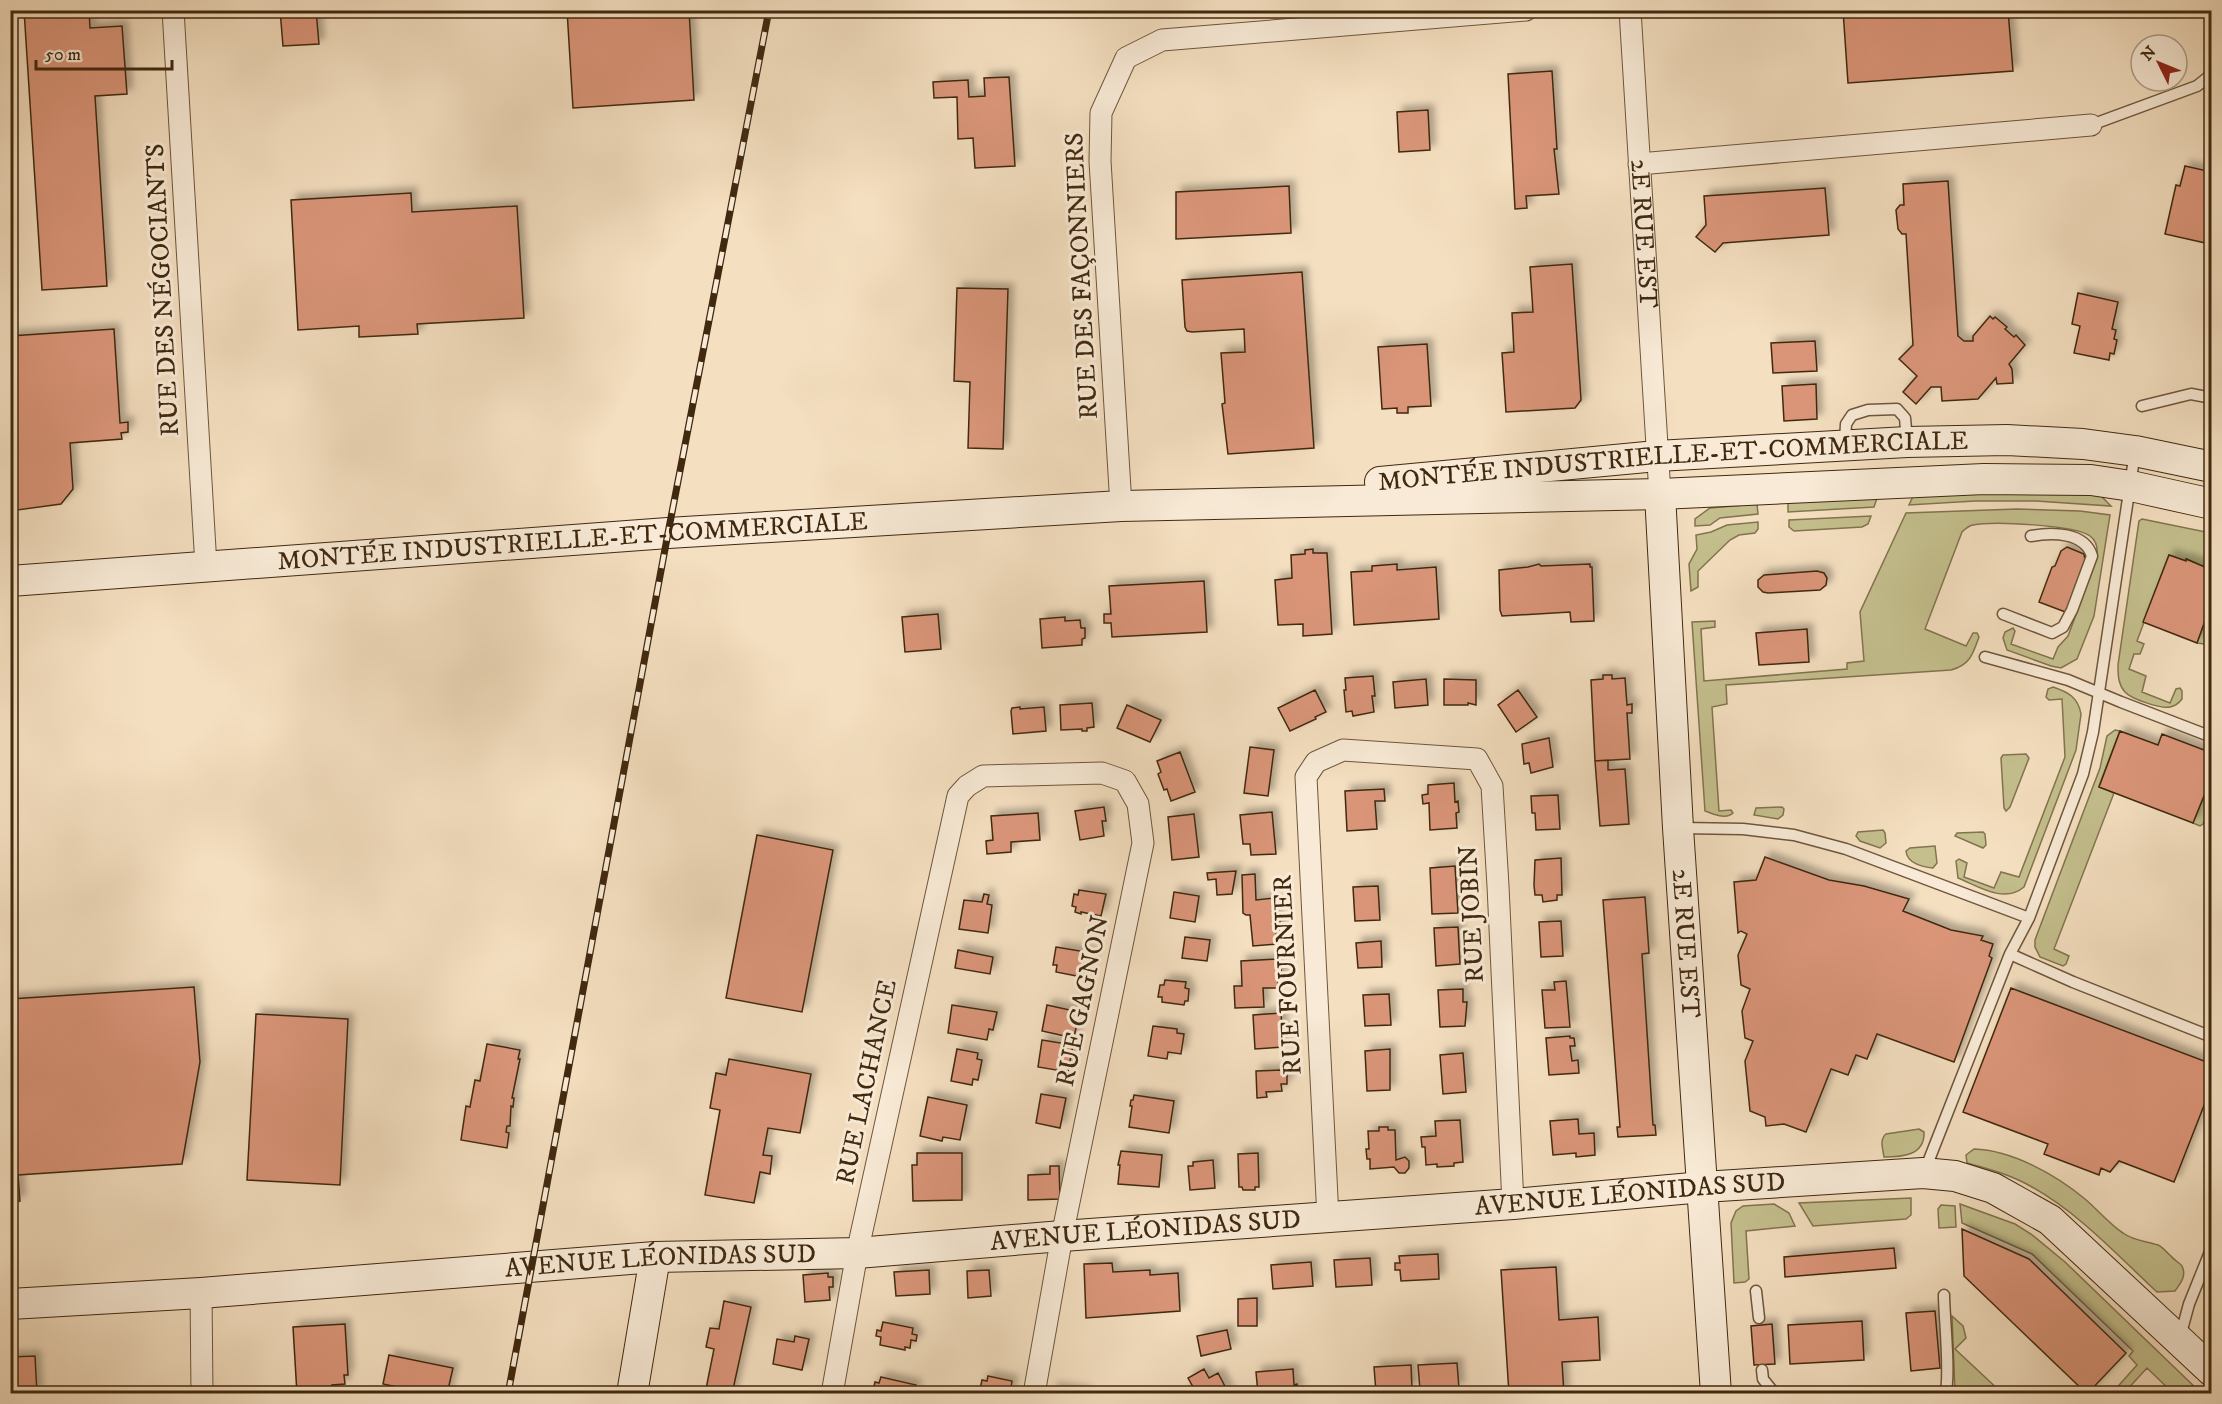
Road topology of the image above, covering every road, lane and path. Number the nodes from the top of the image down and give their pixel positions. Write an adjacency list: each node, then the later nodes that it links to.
1 (173, 10): 19 (street, RUE DES NÉGOCIANTS)
2 (1526, 10): 17 (street, RUE DES FAÇONNIERS)
3 (1630, 10): 6 (street, 2E RUE EST)
4 (2211, 74): 5 (lane)
5 (2091, 125): 6 (street)
6 (1639, 164): 11 (street, 2E RUE EST)
7 (2211, 398): 8 (lane)
8 (2142, 406)
9 (1907, 442): 10 (main road, MONTÉE INDUSTRIELLE-ET-COMMERCIALE); 11 (main road, MONTÉE INDUSTRIELLE-ET-COMMERCIALE); 14 (main road)
10 (2135, 451): 12 (main road, MONTÉE INDUSTRIELLE-ET-COMMERCIALE); 13 (lane)
11 (1657, 456): 15 (street, 2E RUE EST); 17 (main road, MONTÉE INDUSTRIELLE-ET-COMMERCIALE)
12 (2211, 467)
13 (2131, 486): 14 (main road, MONTÉE INDUSTRIELLE-ET-COMMERCIALE); 16 (main road, MONTÉE INDUSTRIELLE-ET-COMMERCIALE); 23 (lane)
14 (1785, 488): 15 (main road, MONTÉE INDUSTRIELLE-ET-COMMERCIALE)
15 (1660, 494): 17 (main road, MONTÉE INDUSTRIELLE-ET-COMMERCIALE); 27 (main road, 2E RUE EST)
16 (2211, 504)
17 (1128, 506): 19 (main road, MONTÉE INDUSTRIELLE-ET-COMMERCIALE)
18 (2031, 536): 21 (lane)
19 (206, 566): 20 (main road, MONTÉE INDUSTRIELLE-ET-COMMERCIALE)
20 (10, 580)
21 (2003, 614)
22 (1985, 657): 23 (lane)
23 (2098, 692): 24 (lane); 28 (lane)
24 (2211, 737)
25 (1343, 750): 33 (street, RUE JOBIN); 34 (street, RUE FOURNIER)
26 (967, 786): 35 (street, RUE GAGNON); 37 (street, RUE LACHANCE)
27 (1678, 828): 28 (lane); 32 (main road, 2E RUE EST)
28 (2029, 918): 29 (lane)
29 (2010, 954): 30 (lane); 31 (lane)
30 (2211, 1037)
31 (1923, 1173): 32 (main road, AVENUE LÉONIDAS SUD); 44 (main road, AVENUE LÉONIDAS SUD)
32 (1703, 1187): 33 (main road, AVENUE LÉONIDAS SUD); 51 (main road, 2E RUE EST)
33 (1512, 1204): 34 (main road, AVENUE LÉONIDAS SUD)
34 (1328, 1218): 35 (main road, AVENUE LÉONIDAS SUD)
35 (1062, 1236): 37 (main road, AVENUE LÉONIDAS SUD); 50 (street, RUE GAGNON)
36 (2211, 1247): 44 (lane)
37 (856, 1253): 38 (main road, AVENUE LÉONIDAS SUD); 49 (street, RUE LACHANCE)
38 (656, 1257): 40 (main road, AVENUE LÉONIDAS SUD); 48 (main road)
39 (1756, 1291): 43 (lane)
40 (201, 1293): 42 (main road, AVENUE LÉONIDAS SUD); 47 (street)
41 (1944, 1295): 53 (lane)
42 (10, 1304)
43 (1759, 1318)
44 (2179, 1340): 46 (main road, AVENUE LÉONIDAS SUD)
45 (1762, 1370): 52 (lane)
46 (2211, 1371)
47 (202, 1394)
48 (632, 1394)
49 (832, 1394)
50 (1034, 1394)
51 (1716, 1394)
52 (1775, 1394)
53 (1945, 1394)

